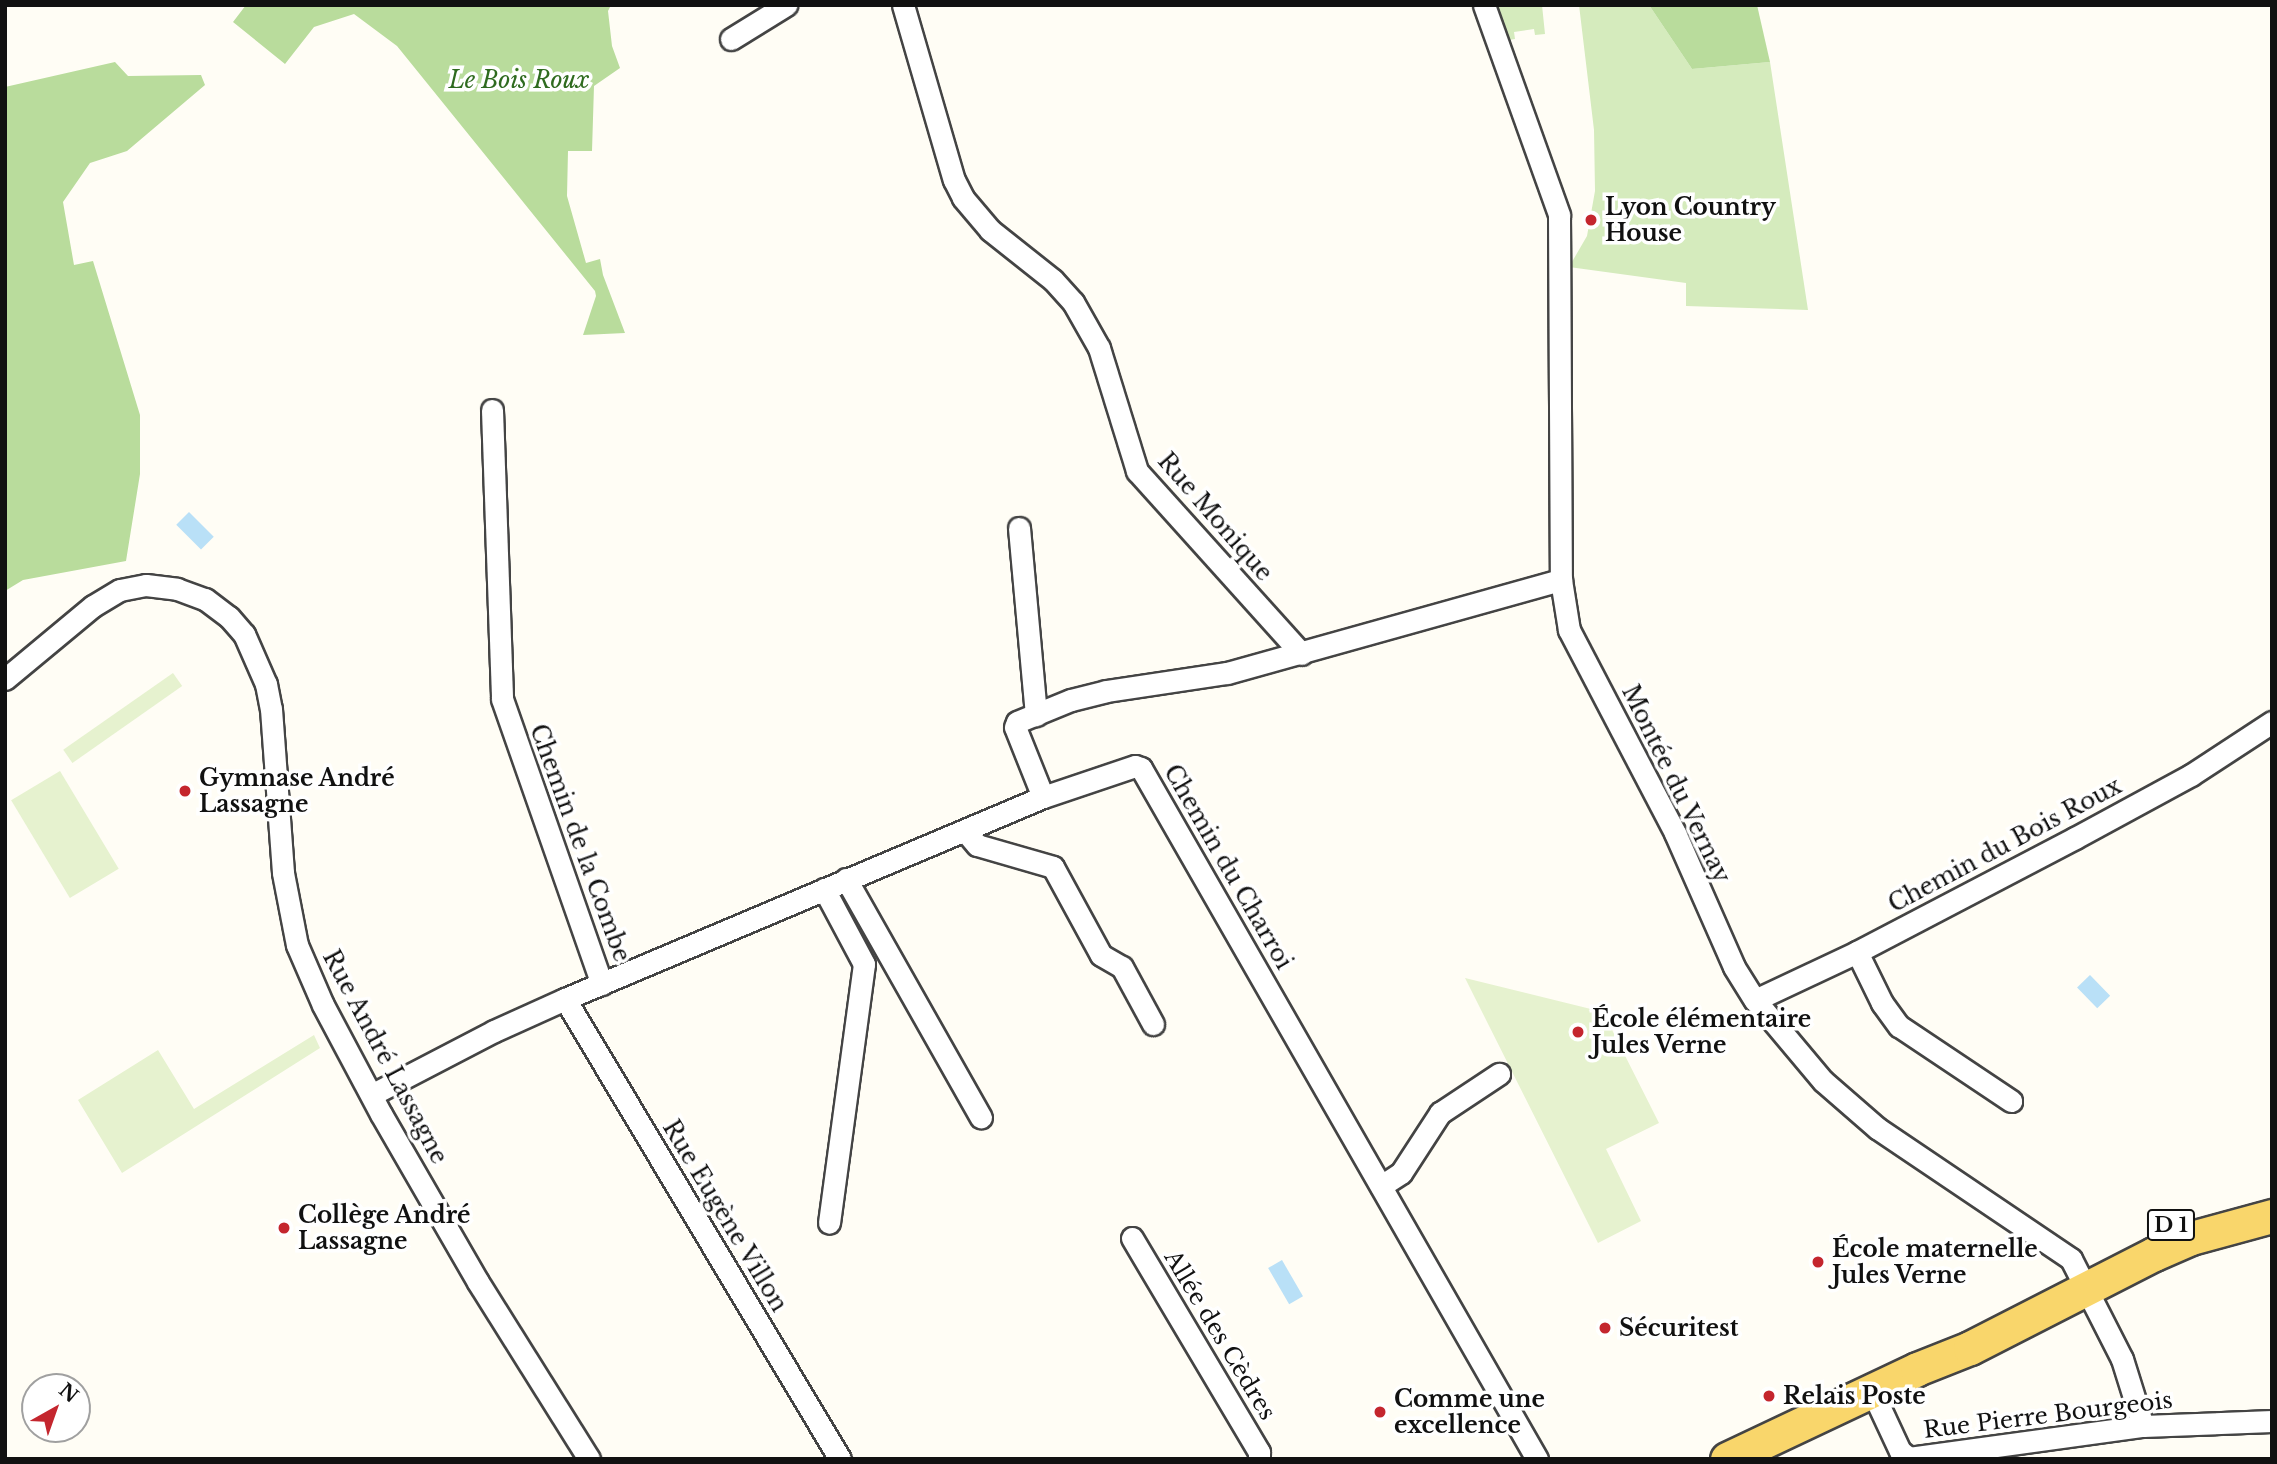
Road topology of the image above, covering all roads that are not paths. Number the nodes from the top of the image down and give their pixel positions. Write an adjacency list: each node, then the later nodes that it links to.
1 (786, 5): 4 (street)
2 (903, 5): 8 (street, Rue Monique)
3 (1484, 5): 7 (street, Montée du Vernay)
4 (732, 39)
5 (492, 410): 17 (street, Chemin de la Combe)
6 (1019, 528): 10 (street)
7 (1561, 580): 8 (street); 19 (street, Montée du Vernay)
8 (1302, 654): 10 (street)
9 (5, 680): 22 (street, Rue André Lassagne)
10 (1036, 715): 12 (street)
11 (2272, 722): 16 (street, Chemin du Bois Roux)
12 (1044, 797): 13 (street, Chemin de la Combe); 25 (street, Chemin du Charroi)
13 (966, 832): 14 (street, Chemin de la Combe); 20 (street)
14 (846, 879): 15 (street, Chemin de la Combe); 24 (street)
15 (824, 889): 17 (street, Chemin de la Combe); 28 (street)
16 (1857, 952): 19 (street, Chemin du Bois Roux); 23 (street)
17 (602, 984): 18 (street)
18 (565, 999): 22 (street); 36 (street, Rue Eugène Villon)
19 (1755, 1000): 30 (street, Montée du Vernay)
20 (1153, 1024)
21 (1499, 1074): 25 (street)
22 (373, 1094): 35 (street, Rue André Lassagne)
23 (2011, 1101)
24 (981, 1118)
25 (1381, 1186): 38 (street, Chemin du Charroi)
26 (2272, 1198): 30 (main road, D 1)
27 (2272, 1216): 30 (main road, D 1)
28 (829, 1223)
29 (1132, 1238): 37 (street, Allée des Cèdres)
30 (2081, 1278): 31 (main road, D 1); 33 (street, Montée du Vernay)
31 (1872, 1391): 34 (street, Rue Pierre Bourgeois); 39 (main road, D 1)
32 (2272, 1421): 33 (street, Rue Pierre Bourgeois)
33 (2143, 1426): 34 (street, Rue Pierre Bourgeois)
34 (1978, 1454)
35 (589, 1459)
36 (840, 1459)
37 (1259, 1459)
38 (1537, 1459)
39 (1727, 1459)

